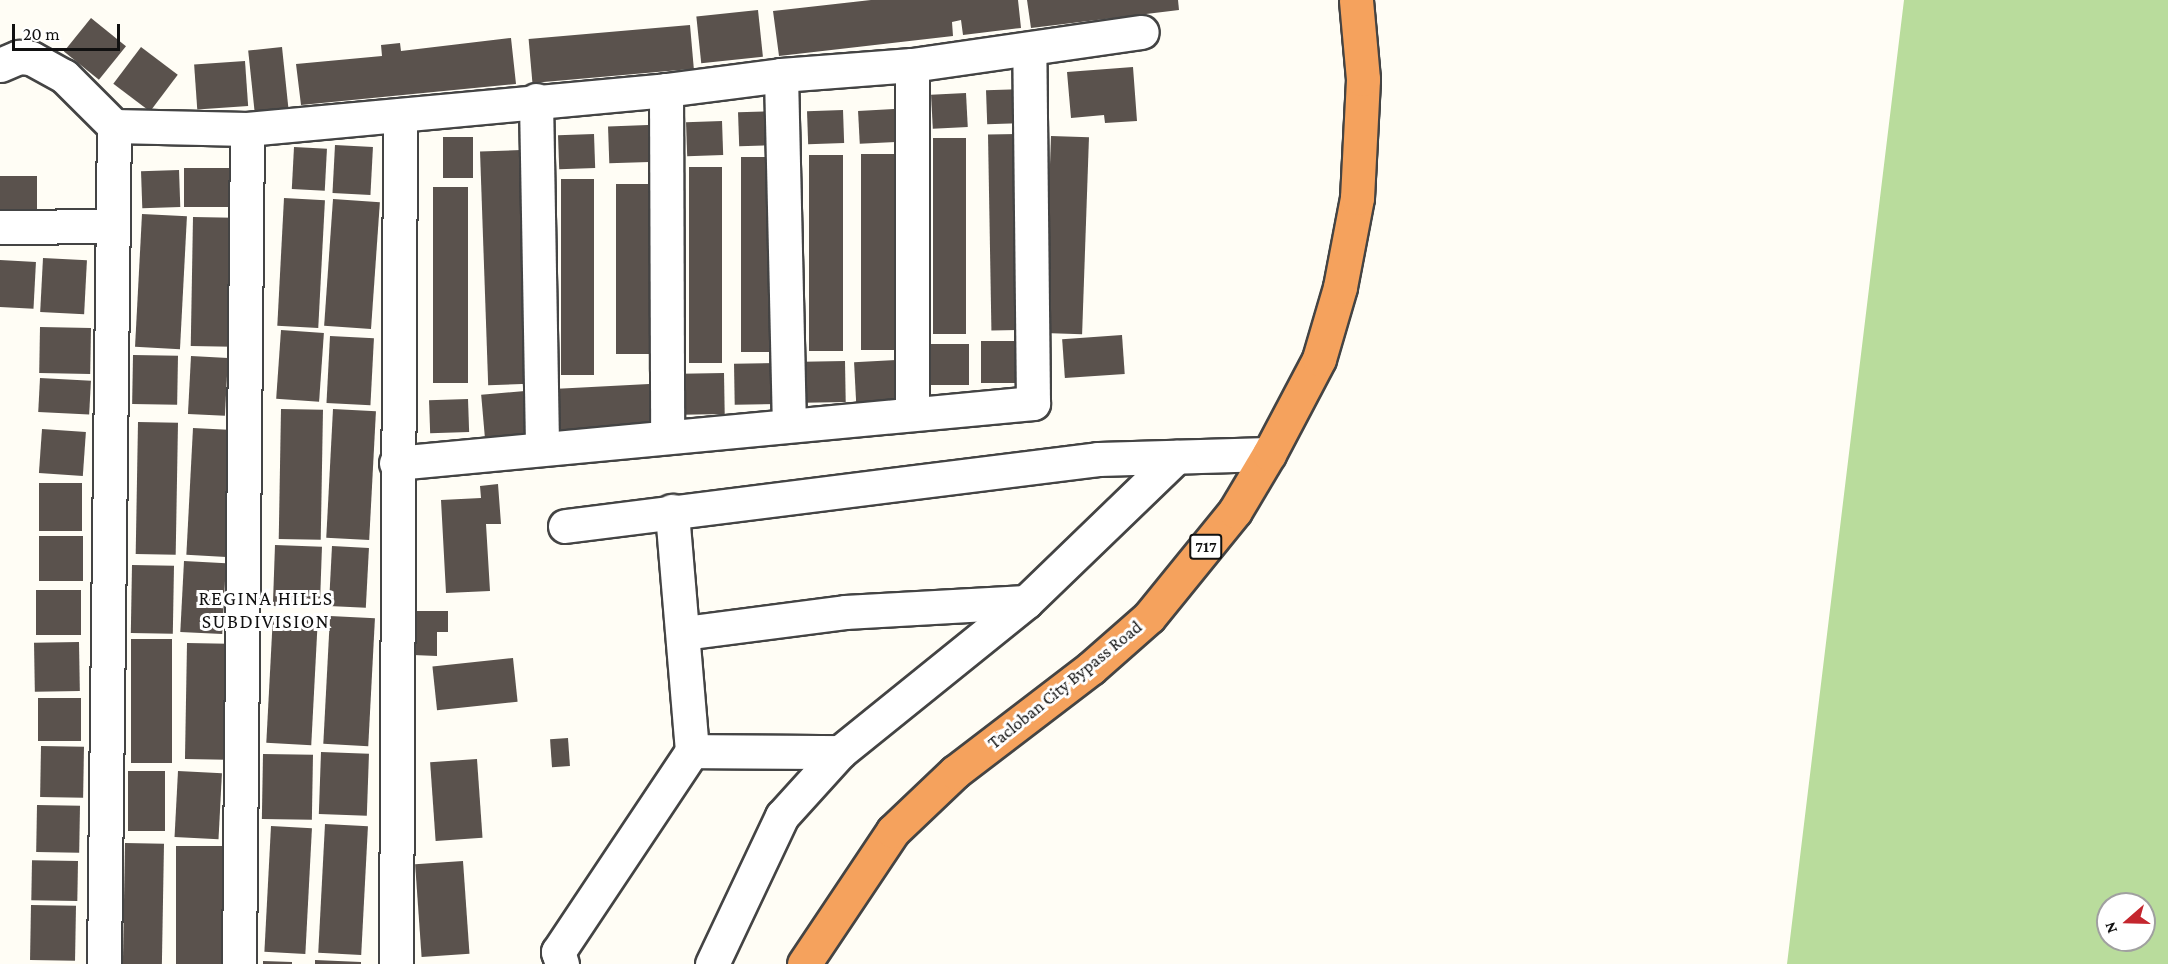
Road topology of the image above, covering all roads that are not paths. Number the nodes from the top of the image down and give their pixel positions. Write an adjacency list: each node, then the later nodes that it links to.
1 (1356, 0): 18 (highway, Tacloban City Bypass Road / 717)
2 (1142, 32): 3 (street)
3 (1029, 49): 5 (street); 14 (street)
4 (0, 65): 10 (street)
5 (912, 65): 6 (street); 14 (street)
6 (781, 75): 7 (street); 15 (street)
7 (666, 90): 8 (street); 16 (street)
8 (536, 100): 9 (street); 17 (street)
9 (400, 115): 11 (street); 20 (street)
10 (114, 126): 11 (street); 12 (street)
11 (247, 129): 28 (street)
12 (110, 226): 13 (street); 27 (street)
13 (0, 227)
14 (912, 412): 15 (street)
15 (789, 424): 16 (street)
16 (667, 436): 17 (street)
17 (542, 448): 20 (street)
18 (1269, 454): 19 (street); 32 (highway, Tacloban City Bypass Road / 717)
19 (1176, 457): 21 (street); 23 (street)
20 (396, 463): 29 (street)
21 (672, 511): 22 (street); 24 (street)
22 (565, 526)
23 (1026, 602): 24 (street); 26 (street)
24 (684, 633): 25 (street)
25 (693, 752): 26 (street); 30 (street)
26 (840, 752): 31 (street)
27 (104, 964)
28 (239, 964)
29 (396, 964)
30 (562, 964)
31 (712, 964)
32 (804, 964)

